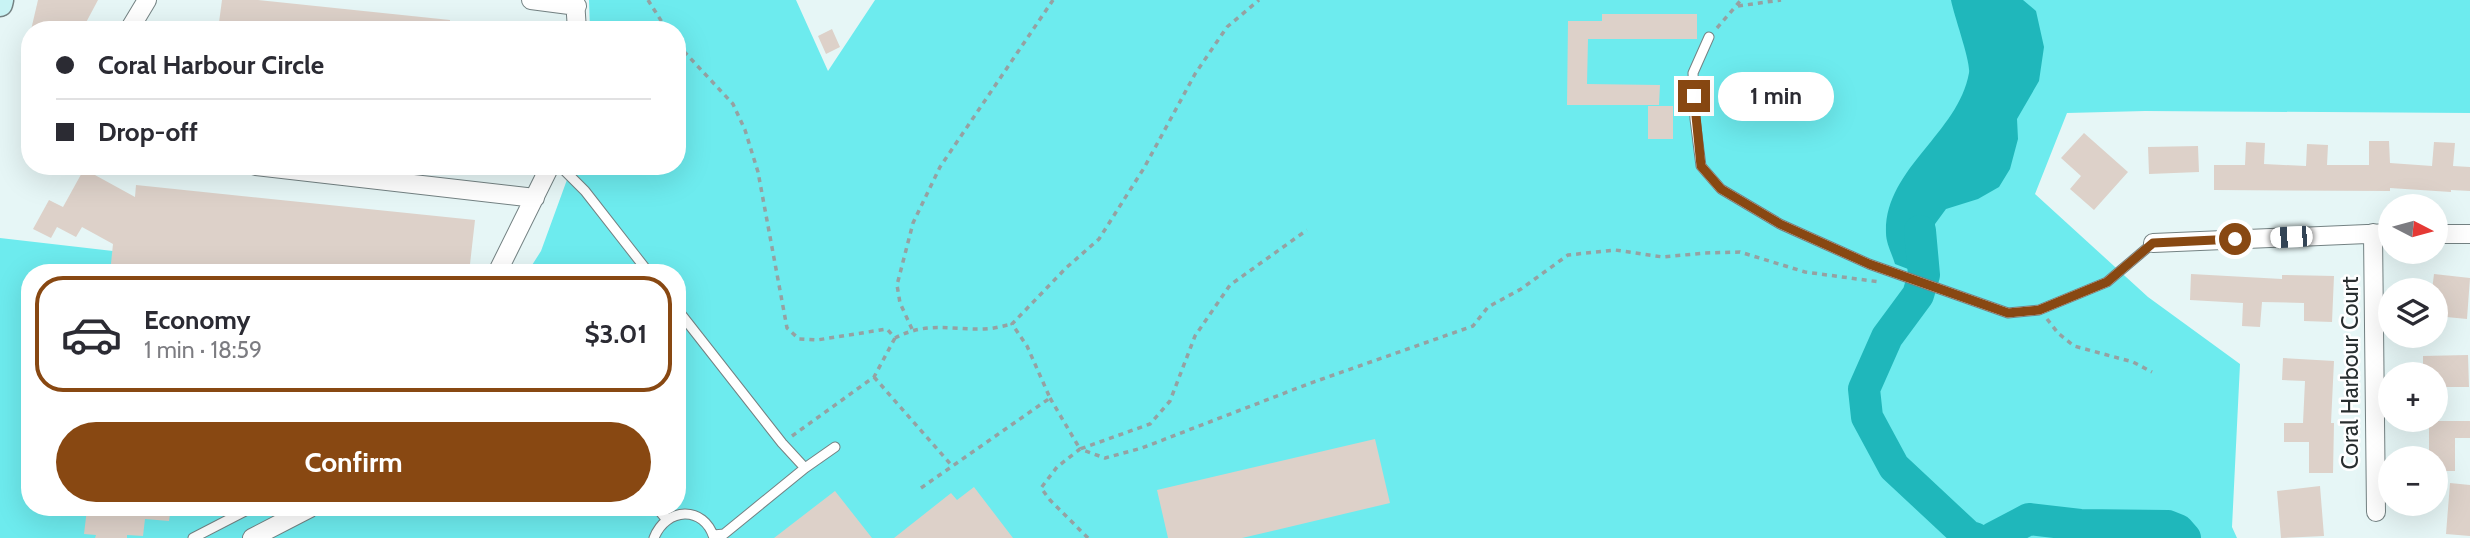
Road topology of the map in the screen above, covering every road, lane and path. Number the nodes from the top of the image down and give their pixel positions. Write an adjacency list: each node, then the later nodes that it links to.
1 (147, 0): 10 (street)
2 (531, 0): 8 (street)
3 (648, 0): 12 (path)
4 (1054, 0): 31 (path)
5 (1259, 0): 30 (path)
6 (1741, 0): 9 (path)
7 (1781, 0): 9 (path)
8 (576, 3): 11 (street)
9 (1735, 6): 13 (path)
10 (134, 21)
11 (577, 21)
12 (661, 21)
13 (1709, 37): 27 (lane)
14 (686, 54): 32 (path)
15 (334, 175): 18 (street)
16 (546, 175): 18 (street)
17 (569, 175): 25 (lane)
18 (535, 198): 24 (street)
19 (1307, 230): 38 (path)
20 (2378, 233): 23 (street)
21 (2448, 234): 22 (street)
22 (2470, 234)
23 (2153, 243): 28 (lane)
24 (502, 264)
25 (642, 264)
26 (2381, 264): 42 (street, Coral Harbour Court)
27 (1905, 277): 28 (lane); 38 (path)
28 (2039, 310): 33 (path)
29 (686, 320): 36 (lane)
30 (1012, 324): 31 (path); 35 (path)
31 (912, 329): 32 (path)
32 (895, 338): 34 (path)
33 (2151, 372)
34 (874, 377): 36 (path); 39 (path)
35 (1050, 398): 38 (path); 39 (path)
36 (782, 443): 40 (lane)
37 (835, 447): 40 (lane)
38 (1080, 449): 53 (path)
39 (953, 467): 41 (path)
40 (805, 468): 49 (lane)
41 (921, 488)
42 (2376, 512)
43 (686, 513): 49 (lane)
44 (236, 516): 50 (lane)
45 (295, 516): 51 (street)
46 (664, 516): 48 (lane)
47 (675, 516): 48 (lane)
48 (666, 519): 52 (lane)
49 (714, 536)
50 (193, 538)
51 (252, 538)
52 (654, 538)
53 (1088, 538)

